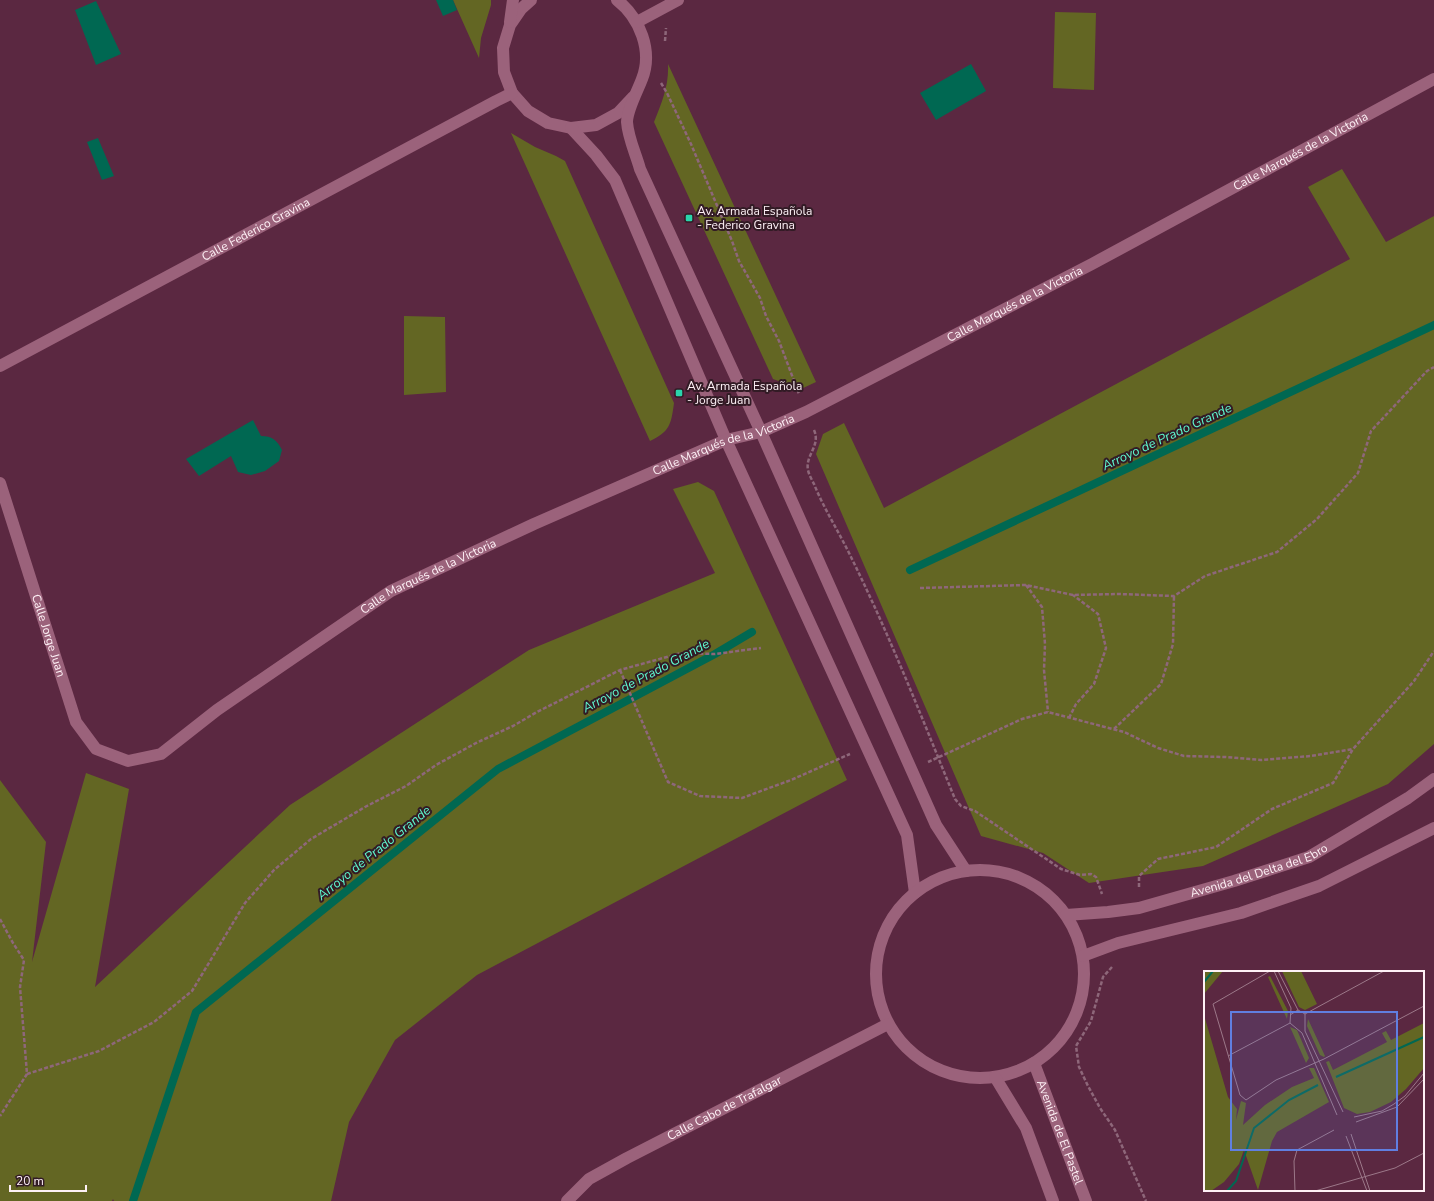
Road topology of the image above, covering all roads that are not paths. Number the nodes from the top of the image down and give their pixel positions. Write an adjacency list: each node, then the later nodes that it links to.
1 (512, 0): 6 (street)
2 (531, 0): 6 (street)
3 (617, 0): 5 (street)
4 (678, 0): 5 (street)
5 (637, 22): 9 (street)
6 (510, 25): 8 (street)
7 (1434, 79): 12 (street, Calle Marqués de la Victoria)
8 (512, 93): 10 (street); 11 (street, Calle Federico Gravina)
9 (635, 95): 10 (street); 12 (street)
10 (571, 128): 13 (street)
11 (0, 366)
12 (761, 432): 13 (street, Calle Marqués de la Victoria); 18 (street)
13 (726, 440): 15 (street, Calle Marqués de la Victoria); 19 (street)
14 (0, 483): 15 (street, Calle Jorge Juan)
15 (128, 761)
16 (1434, 779): 20 (street, Avenida del Delta del Ebro)
17 (1434, 828): 21 (street)
18 (966, 871): 19 (street); 20 (street)
19 (915, 893): 22 (street)
20 (1066, 915): 21 (street)
21 (1083, 956): 23 (street)
22 (888, 1024): 24 (street); 25 (street, Calle Cabo de Trafalgar)
23 (1034, 1063): 24 (street); 27 (street, Avenida de El Pastel)
24 (995, 1077): 26 (street)
25 (567, 1201)
26 (1053, 1201)
27 (1086, 1201)

